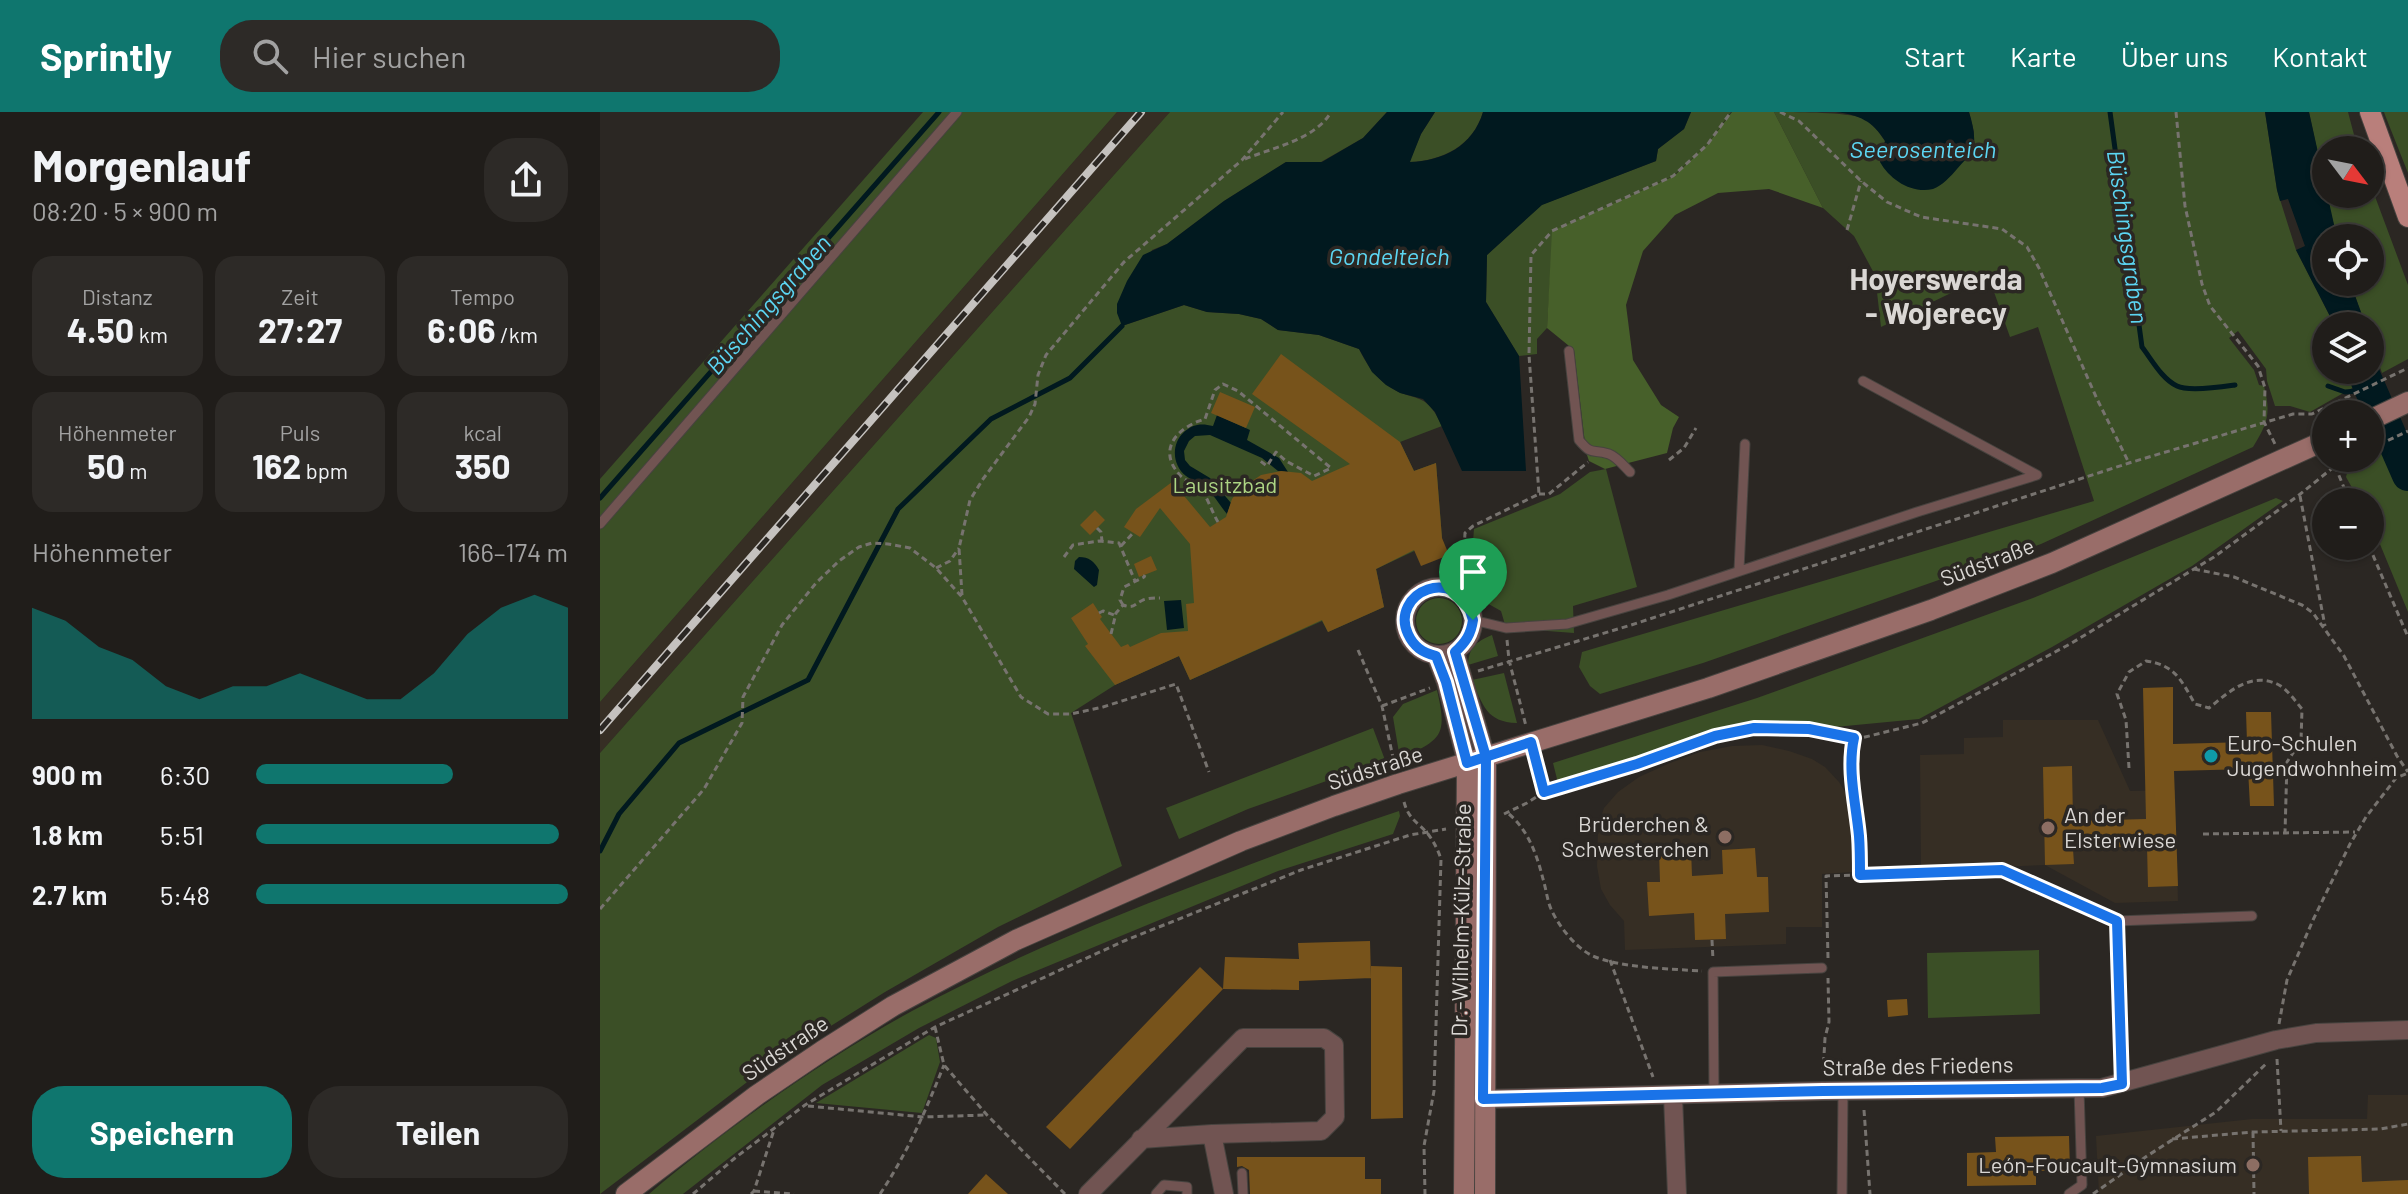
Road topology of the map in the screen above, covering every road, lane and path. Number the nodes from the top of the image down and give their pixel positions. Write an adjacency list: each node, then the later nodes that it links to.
1 (957, 112): 33 (lane)
2 (1283, 112): 8 (path)
3 (1331, 112): 8 (path)
4 (1731, 112): 30 (path)
5 (1780, 112): 9 (path)
6 (2176, 112): 17 (path)
7 (2370, 112): 10 (main road)
8 (1242, 160): 38 (path)
9 (1861, 181): 11 (path); 27 (path)
10 (2408, 217)
11 (1847, 230)
12 (1569, 351): 23 (lane)
13 (2408, 368): 17 (path)
14 (1863, 381): 43 (lane)
15 (2408, 402): 16 (main road)
16 (2384, 413)
17 (2264, 422): 24 (path); 27 (path)
18 (1696, 428): 26 (path)
19 (2408, 431): 20 (path)
20 (2384, 442)
21 (1745, 444): 43 (lane)
22 (2312, 446): 24 (main road, Südstraße)
23 (1594, 453): 28 (lane); 30 (path)
24 (2282, 459): 61 (main road, Südstraße)
25 (1259, 460): 32 (path)
26 (1669, 460)
27 (2129, 463): 61 (path)
28 (1630, 472)
29 (2328, 472): 31 (path)
30 (1539, 494): 46 (path)
31 (2299, 495): 42 (path); 53 (path)
32 (1218, 522)
33 (600, 524)
34 (1097, 528): 36 (path)
35 (1133, 533): 37 (path)
36 (1102, 541): 37 (path); 39 (path)
37 (1121, 546): 45 (path)
38 (959, 548): 41 (path); 47 (path)
39 (1064, 557)
40 (2375, 560): 55 (path)
41 (936, 568): 47 (path); 73 (path)
42 (2194, 569): 53 (path); 60 (path)
43 (1739, 570): 52 (lane)
44 (1145, 575): 45 (path)
45 (1135, 581): 49 (path)
46 (1462, 585)
47 (962, 597): 64 (path)
48 (1160, 598): 49 (path)
49 (1123, 605): 51 (path)
50 (1099, 613): 51 (path)
51 (1116, 616): 54 (path)
52 (1473, 620): 57 (street); 58 (street)
53 (2325, 629): 65 (path)
54 (1111, 634)
55 (2408, 637)
56 (1358, 650): 59 (path)
57 (1455, 652): 58 (street); 62 (street, Dr.-Wilhelm-Külz-Straße)
58 (1436, 656): 62 (street, Dr.-Wilhelm-Külz-Straße)
59 (1382, 706)
60 (1853, 740): 66 (path); 72 (path)
61 (1531, 742): 62 (main road, Südstraße); 66 (path)
62 (1477, 760): 68 (main road, Dr.-Wilhelm-Külz-Straße); 105 (main road, Südstraße); 115 (main road, Dr.-Wilhelm-Külz-Straße)
63 (2129, 768): 70 (path)
64 (1209, 772)
65 (2408, 773): 69 (path)
66 (1544, 792): 67 (path)
67 (1508, 813): 68 (path); 77 (path)
68 (1487, 819): 91 (main road, Dr.-Wilhelm-Külz-Straße)
69 (2357, 832): 70 (path); 82 (path)
70 (2285, 833): 71 (path)
71 (2203, 834)
72 (1860, 875): 75 (path); 86 (path)
73 (600, 909)
74 (2252, 916): 75 (lane)
75 (2117, 921): 84 (lane)
76 (1712, 940): 79 (path)
77 (1610, 960): 79 (path); 90 (path)
78 (1822, 968): 79 (lane)
79 (1713, 972): 89 (lane)
80 (935, 1027): 83 (path); 92 (path); 114 (path)
81 (2408, 1030): 82 (street, Straße des Friedens)
82 (2276, 1040): 84 (street, Straße des Friedens)
83 (944, 1065): 93 (path); 94 (path)
84 (2122, 1084): 85 (street, Straße des Friedens)
85 (2079, 1089): 87 (street, Straße des Friedens); 120 (lane)
86 (1823, 1091): 88 (street, Straße des Friedens); 89 (street, Straße des Friedens)
87 (1863, 1091): 88 (street, Straße des Friedens); 119 (path)
88 (1843, 1092): 118 (lane)
89 (1714, 1094): 90 (street, Straße des Friedens)
90 (1664, 1096): 91 (street, Straße des Friedens); 117 (street)
91 (1483, 1099): 116 (main road, Dr.-Wilhelm-Külz-Straße)
92 (805, 1105): 94 (path); 96 (path)
93 (987, 1115): 94 (path); 104 (path)
94 (923, 1117): 108 (path)
95 (2408, 1124): 97 (path)
96 (774, 1129): 103 (path); 106 (path)
97 (2281, 1131): 98 (path); 101 (path)
98 (2253, 1132): 101 (path); 122 (path)
99 (1212, 1134): 100 (street); 100 (street); 112 (street)
100 (1141, 1139): 109 (street)
101 (2172, 1139): 121 (path)
102 (1242, 1173): 113 (lane)
103 (752, 1192): 107 (path)
104 (1062, 1193)
105 (626, 1194)
106 (693, 1194)
107 (794, 1194)
108 (880, 1194)
109 (1088, 1194)
110 (1156, 1194): 111 (lane)
111 (1187, 1194)
112 (1224, 1194)
113 (1243, 1194)
114 (1425, 1194)
115 (1464, 1194)
116 (1485, 1194)
117 (1677, 1194)
118 (1842, 1194)
119 (1870, 1194)
120 (2069, 1194)
121 (2093, 1194)
122 (2254, 1194)

